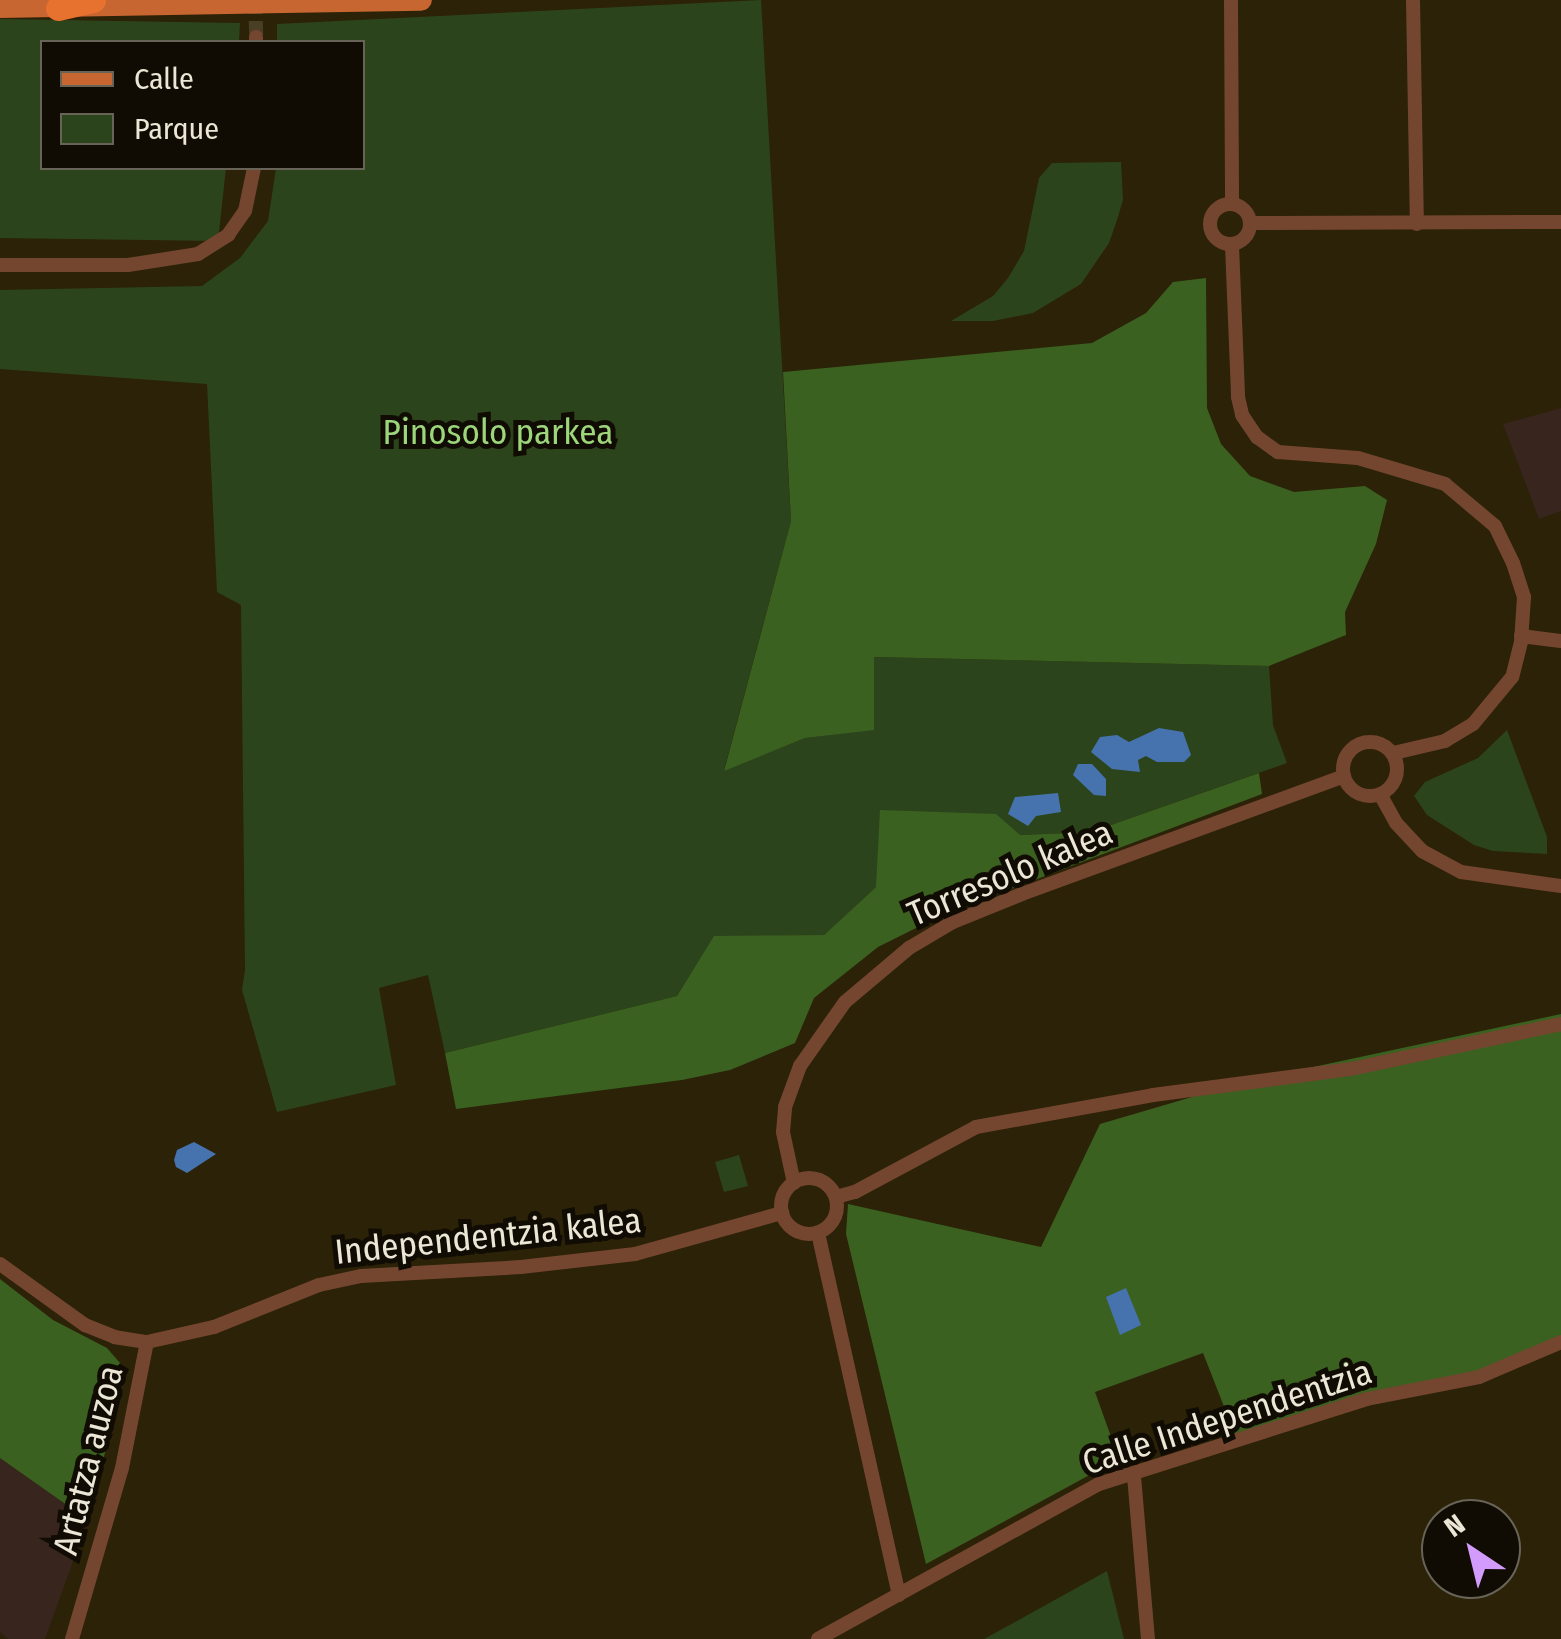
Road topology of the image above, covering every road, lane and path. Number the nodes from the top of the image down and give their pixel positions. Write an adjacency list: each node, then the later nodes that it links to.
1 (93, 0): 6 (highway)
2 (421, 0): 6 (main road)
3 (1231, 0): 8 (street)
4 (1413, 0): 11 (street)
5 (0, 7): 6 (main road)
6 (58, 8)
7 (254, 170): 13 (street)
8 (1232, 204): 10 (street); 12 (street)
9 (1561, 222): 11 (street)
10 (1251, 224): 11 (street); 12 (street)
11 (1417, 224)
12 (1232, 245): 14 (street)
13 (0, 264)
14 (1522, 636): 15 (street); 16 (street)
15 (1561, 641)
16 (1394, 754): 17 (street); 18 (street)
17 (1344, 776): 18 (street); 21 (street, Torresolo kalea)
18 (1380, 794): 19 (street)
19 (1561, 886)
20 (1561, 1024): 22 (street)
21 (794, 1183): 22 (street); 23 (street)
22 (836, 1197): 24 (street)
23 (782, 1214): 24 (street); 26 (street, Independentzia kalea)
24 (818, 1233): 29 (street)
25 (0, 1264): 26 (street, Artatza auzoa)
26 (147, 1342): 30 (street, Artatza auzoa)
27 (1561, 1342): 28 (street, Calle Independentzia)
28 (1134, 1476): 29 (street, Calle Independentzia); 32 (street)
29 (899, 1595): 31 (street, Calle Independentzia)
30 (72, 1639)
31 (818, 1639)
32 (1148, 1639)

